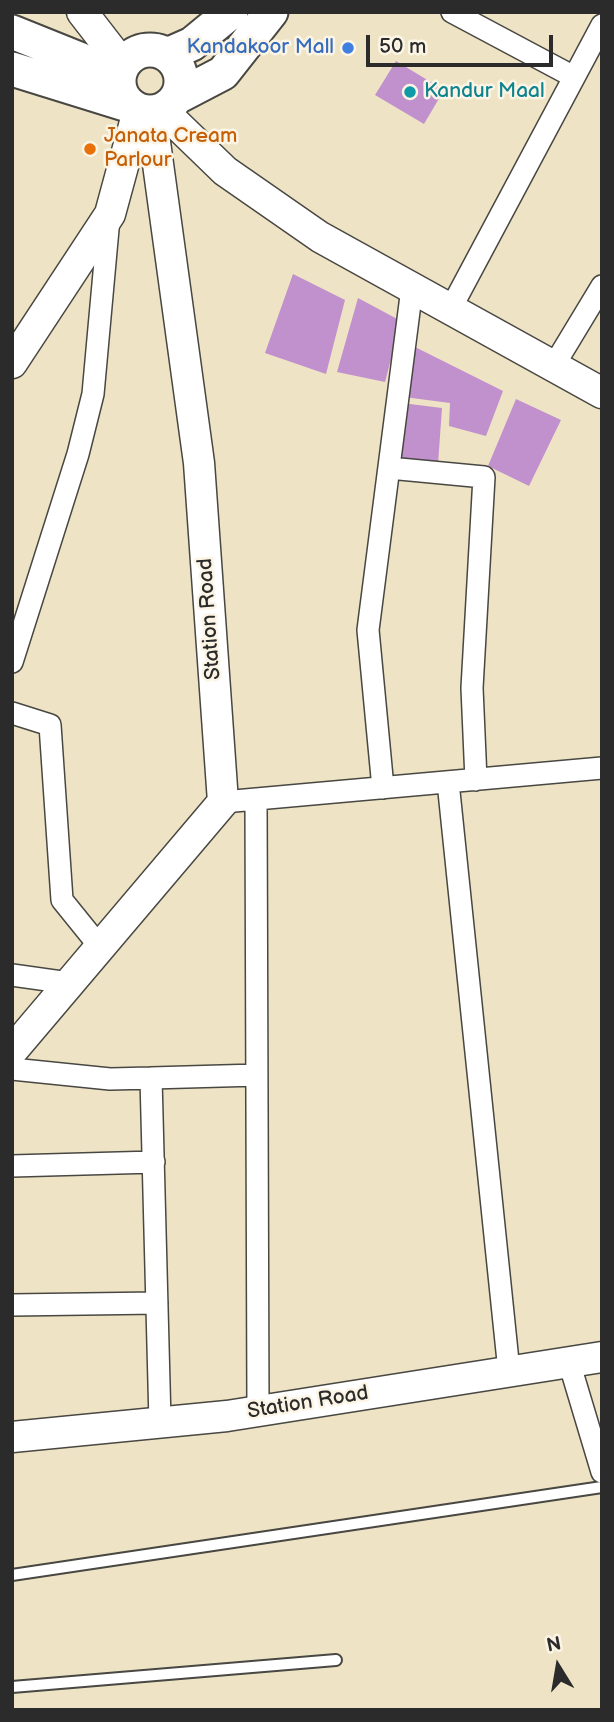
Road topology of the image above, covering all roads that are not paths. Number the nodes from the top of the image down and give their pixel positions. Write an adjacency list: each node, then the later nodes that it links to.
1 (82, 12): 11 (main road)
2 (104, 12): 11 (main road)
3 (231, 12): 8 (main road)
4 (271, 12): 11 (main road)
5 (452, 12): 10 (street)
6 (602, 25): 10 (street)
7 (12, 32): 11 (main road)
8 (167, 55): 11 (main road); 11 (main road)
9 (12, 69): 11 (main road)
10 (574, 77): 15 (street)
11 (141, 91): 12 (main road); 14 (main road); 27 (main road, Station Road)
12 (110, 214): 16 (main road); 20 (street)
13 (602, 286): 17 (street)
14 (412, 288): 15 (main road); 19 (street)
15 (450, 310): 17 (main road)
16 (12, 363)
17 (553, 367): 18 (main road)
18 (602, 393)
19 (389, 468): 23 (street); 25 (street)
20 (12, 662)
21 (12, 713): 28 (street)
22 (602, 768): 23 (street)
23 (476, 780): 24 (street)
24 (448, 782): 25 (street); 41 (street)
25 (383, 788): 26 (street)
26 (256, 799): 27 (street); 33 (street)
27 (223, 802): 28 (main road)
28 (100, 947): 30 (main road)
29 (12, 975): 30 (street)
30 (69, 983): 31 (main road)
31 (12, 1051)
32 (12, 1069): 34 (street)
33 (257, 1075): 34 (street); 42 (street)
34 (151, 1078): 35 (street)
35 (153, 1162): 36 (street); 37 (street)
36 (12, 1166)
37 (157, 1303): 38 (street); 43 (street)
38 (12, 1305)
39 (602, 1357): 40 (main road, Station Road)
40 (569, 1362): 41 (main road, Station Road); 45 (street)
41 (509, 1371): 42 (main road, Station Road)
42 (258, 1410): 43 (main road, Station Road)
43 (160, 1422): 44 (main road, Station Road)
44 (12, 1437)
45 (602, 1472)
46 (602, 1487): 47 (lane)
47 (12, 1575)
48 (336, 1660): 49 (lane)
49 (12, 1687)

